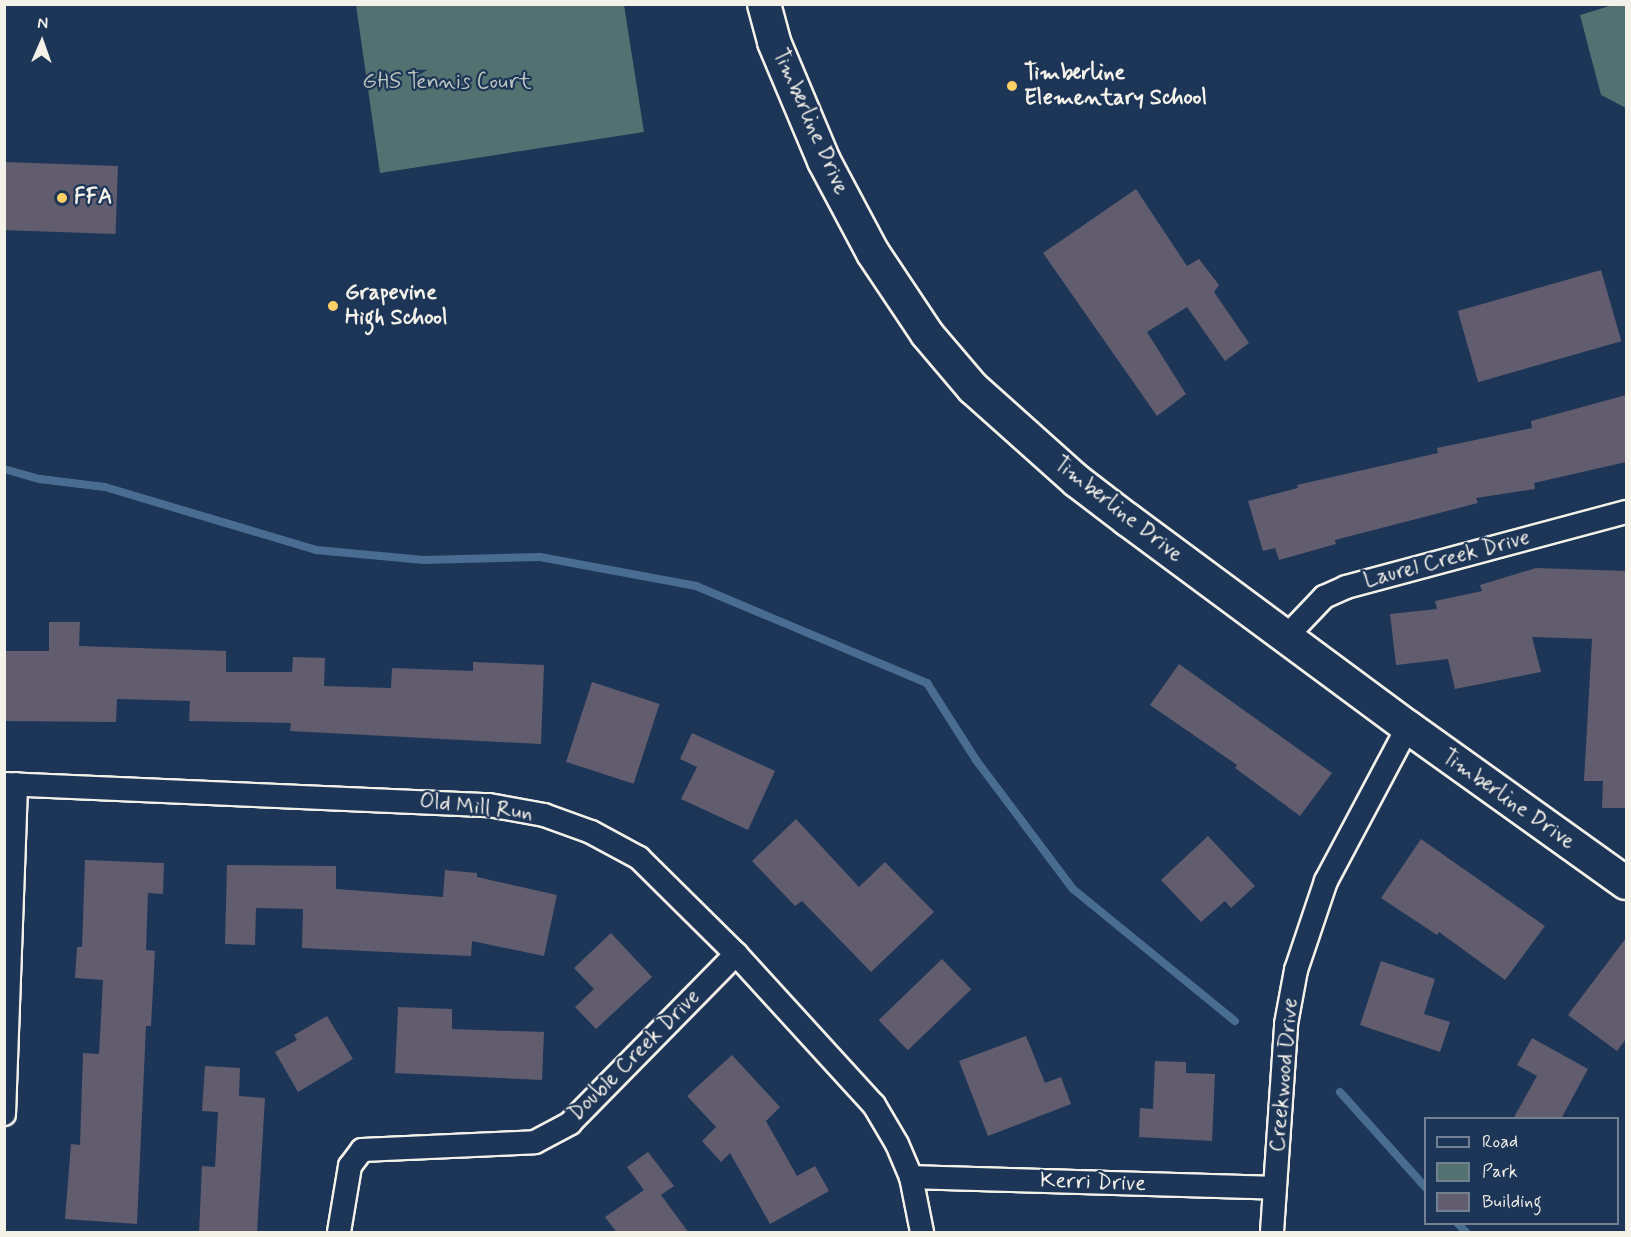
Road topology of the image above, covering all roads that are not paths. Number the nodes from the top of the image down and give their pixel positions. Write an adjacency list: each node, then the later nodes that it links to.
1 (764, 4): 3 (street, Timberline Drive)
2 (1626, 512): 3 (street, Laurel Creek Drive)
3 (1285, 638): 4 (street, Timberline Drive)
4 (1408, 728): 6 (street, Timberline Drive); 10 (street, Creekwood Drive)
5 (10, 784): 7 (street, Old Mill Run); 8 (street)
6 (1626, 883)
7 (736, 954): 9 (street, Old Mill Run); 11 (street, Double Creek Drive)
8 (4, 1114)
9 (910, 1178): 10 (street, Kerri Drive); 12 (street, Old Mill Run)
10 (1275, 1188): 13 (street, Creekwood Drive)
11 (339, 1233)
12 (922, 1233)
13 (1272, 1233)

